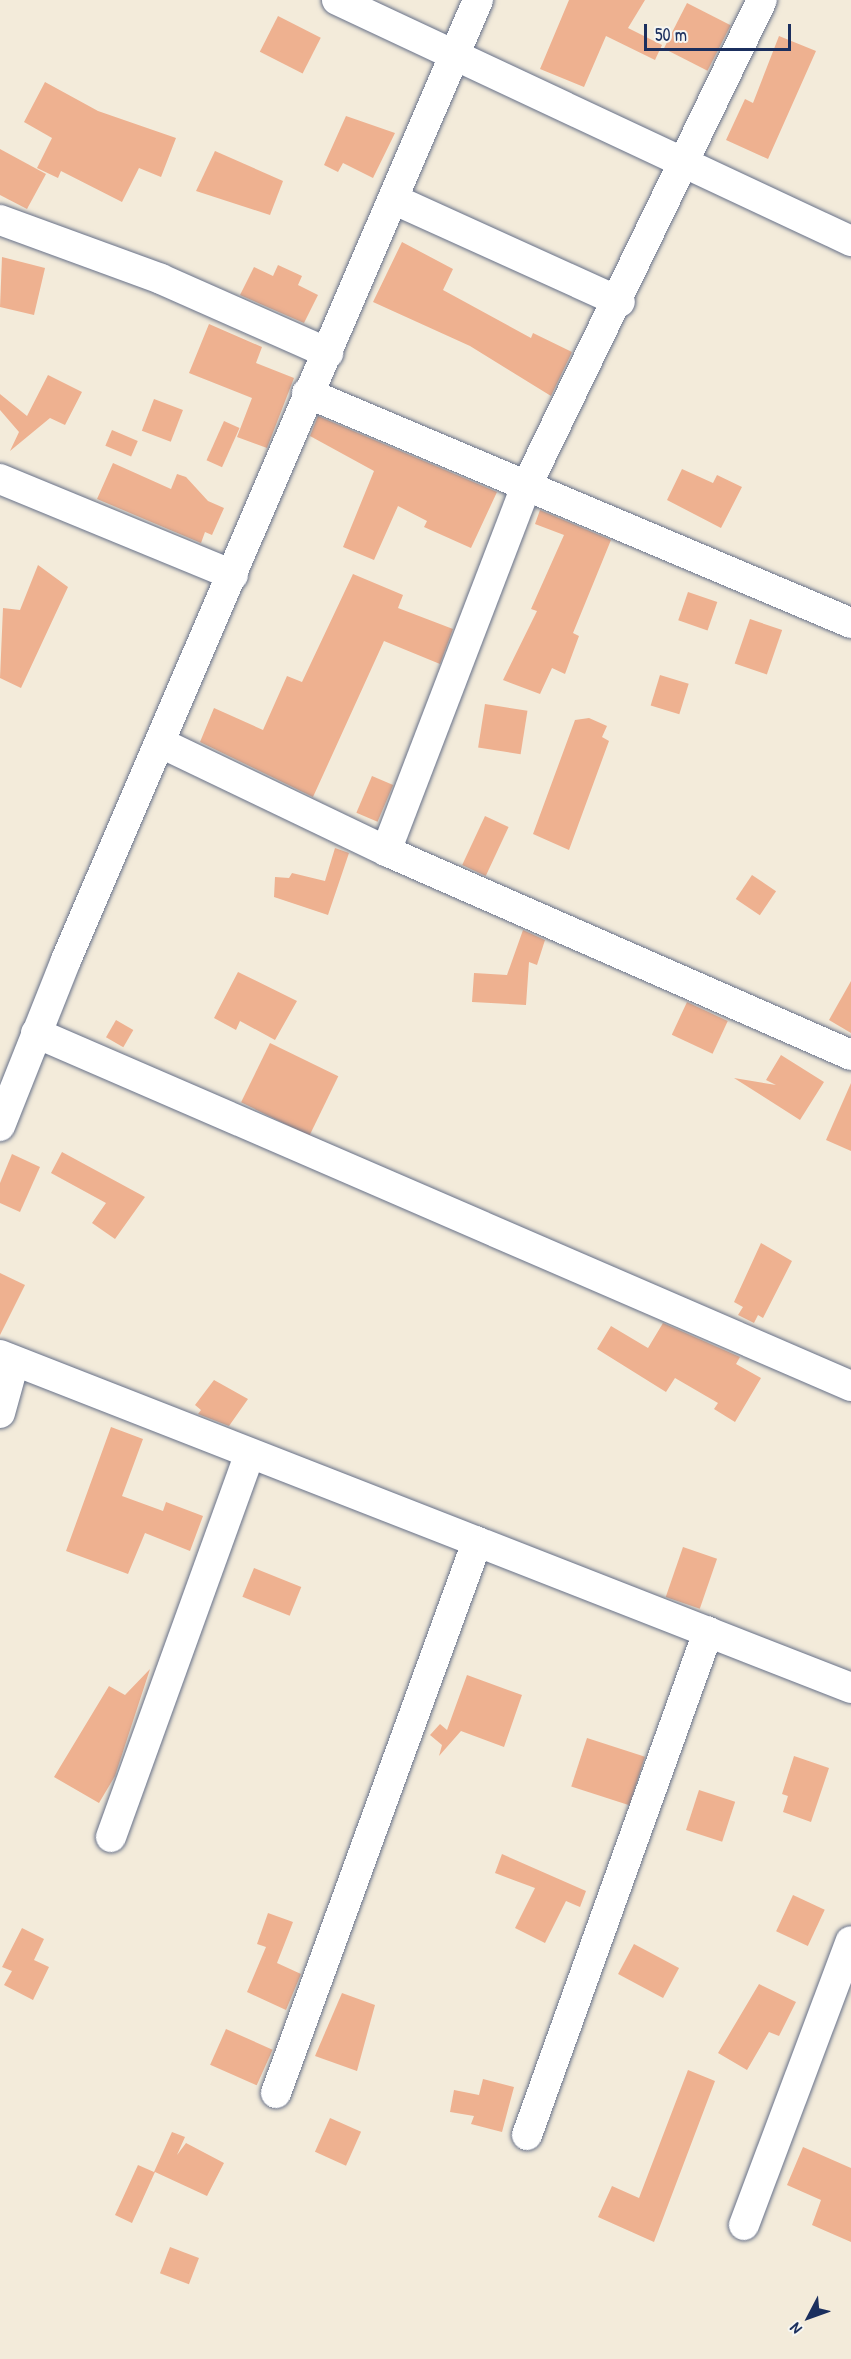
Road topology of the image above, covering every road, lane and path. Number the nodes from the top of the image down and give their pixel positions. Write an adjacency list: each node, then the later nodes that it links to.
1 (337, 0): 4 (street)
2 (478, 0): 4 (street)
3 (762, 0): 5 (street)
4 (455, 54): 5 (street); 6 (street)
5 (687, 163): 8 (street); 9 (street)
6 (393, 199): 9 (street); 10 (street)
7 (0, 220): 10 (street)
8 (851, 241)
9 (620, 302): 13 (street)
10 (328, 353): 11 (street)
11 (307, 393): 13 (street); 14 (street)
12 (0, 479): 14 (street)
13 (526, 487): 15 (street); 17 (street)
14 (233, 575): 16 (street)
15 (851, 623)
16 (163, 744): 17 (street); 18 (street)
17 (386, 851): 19 (street)
18 (36, 1034): 20 (street); 22 (street)
19 (851, 1055)
20 (0, 1126)
21 (7, 1359): 23 (street); 24 (street)
22 (851, 1386)
23 (0, 1413)
24 (250, 1454): 25 (street); 28 (street)
25 (477, 1542): 26 (street); 30 (street)
26 (708, 1632): 27 (street); 31 (street)
27 (851, 1688)
28 (111, 1836)
29 (851, 1941): 32 (street)
30 (276, 2093)
31 (527, 2134)
32 (744, 2225)

